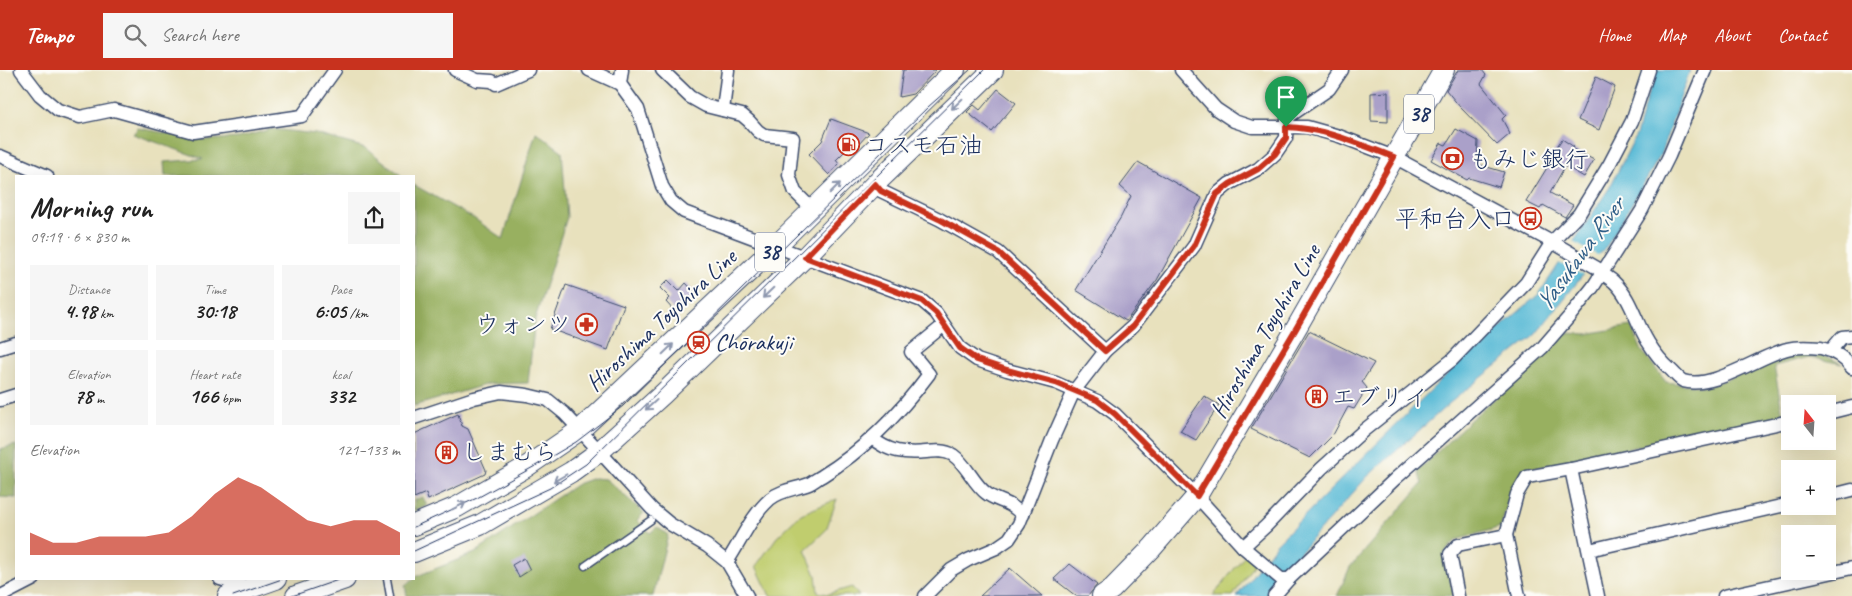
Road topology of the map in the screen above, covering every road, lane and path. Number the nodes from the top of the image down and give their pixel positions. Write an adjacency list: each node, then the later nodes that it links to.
1 (20, 70): 2 (street)
2 (334, 70)
3 (455, 70): 4 (street)
4 (528, 70)
5 (589, 70): 16 (street)
6 (622, 70): 16 (street)
7 (662, 70): 17 (street)
8 (728, 70): 17 (street)
9 (955, 70): 23 (main road, Hiroshima Toyohira Line / 38, one-way to 9)
10 (993, 70): 22 (main road, 38, one-way to 22)
11 (1181, 70): 18 (street)
12 (1342, 70): 18 (street)
13 (1444, 70): 20 (main road, Hiroshima Toyohira Line / 38)
14 (1649, 70): 24 (street)
15 (1705, 70): 27 (street)
16 (620, 84): 25 (street)
17 (723, 110): 23 (street)
18 (1286, 127): 20 (street); 33 (street)
19 (0, 156): 21 (street)
20 (1394, 157): 24 (street); 48 (main road, Hiroshima Toyohira Line / 38)
21 (45, 175)
22 (875, 184): 26 (main road, 38); 33 (street)
23 (813, 210): 25 (main road, Hiroshima Toyohira Line / 38)
24 (1553, 243): 27 (street); 54 (street)
25 (776, 246): 26 (street); 42 (main road, Hiroshima Toyohira Line / 38, one-way to 25)
26 (805, 257): 28 (street); 44 (main road, 38, one-way to 44)
27 (1599, 271): 32 (street); 60 (street)
28 (944, 325): 35 (street); 43 (street)
29 (1852, 336): 32 (street)
30 (15, 343): 31 (street)
31 (0, 348)
32 (1831, 350): 34 (street)
33 (1105, 351): 35 (street)
34 (1852, 368)
35 (1074, 391): 48 (street); 50 (street)
36 (15, 395): 37 (street)
37 (0, 400)
38 (1852, 407): 39 (street)
39 (1836, 411)
40 (415, 418): 42 (street)
41 (1781, 423): 45 (street)
42 (580, 430): 44 (street); 52 (main road, Hiroshima Toyohira Line / 38, one-way to 42)
43 (872, 438): 50 (street); 57 (street)
44 (600, 451): 56 (main road, 38, one-way to 56); 57 (street)
45 (1571, 469): 53 (street); 55 (street)
46 (1852, 490): 47 (street)
47 (1836, 494)
48 (1197, 496): 54 (street); 73 (main road, Hiroshima Toyohira Line / 38)
49 (1781, 506): 55 (street)
50 (1023, 515): 72 (street)
51 (651, 520): 58 (lane)
52 (415, 525)
53 (1506, 535): 75 (street); 76 (street)
54 (1245, 548): 60 (street)
55 (1589, 550): 77 (street)
56 (415, 552)
57 (727, 562): 71 (street)
58 (585, 566)
59 (1852, 568): 78 (street)
60 (1285, 579): 74 (street)
61 (32, 580): 67 (street)
62 (224, 580): 66 (street)
63 (273, 580): 66 (main road)
64 (342, 580): 69 (main road)
65 (387, 580): 70 (lane)
66 (252, 588): 68 (main road)
67 (1, 596)
68 (228, 596)
69 (296, 596)
70 (390, 596)
71 (747, 596)
72 (925, 596)
73 (1102, 596)
74 (1274, 596)
75 (1458, 596)
76 (1519, 596)
77 (1598, 596)
78 (1724, 596)

